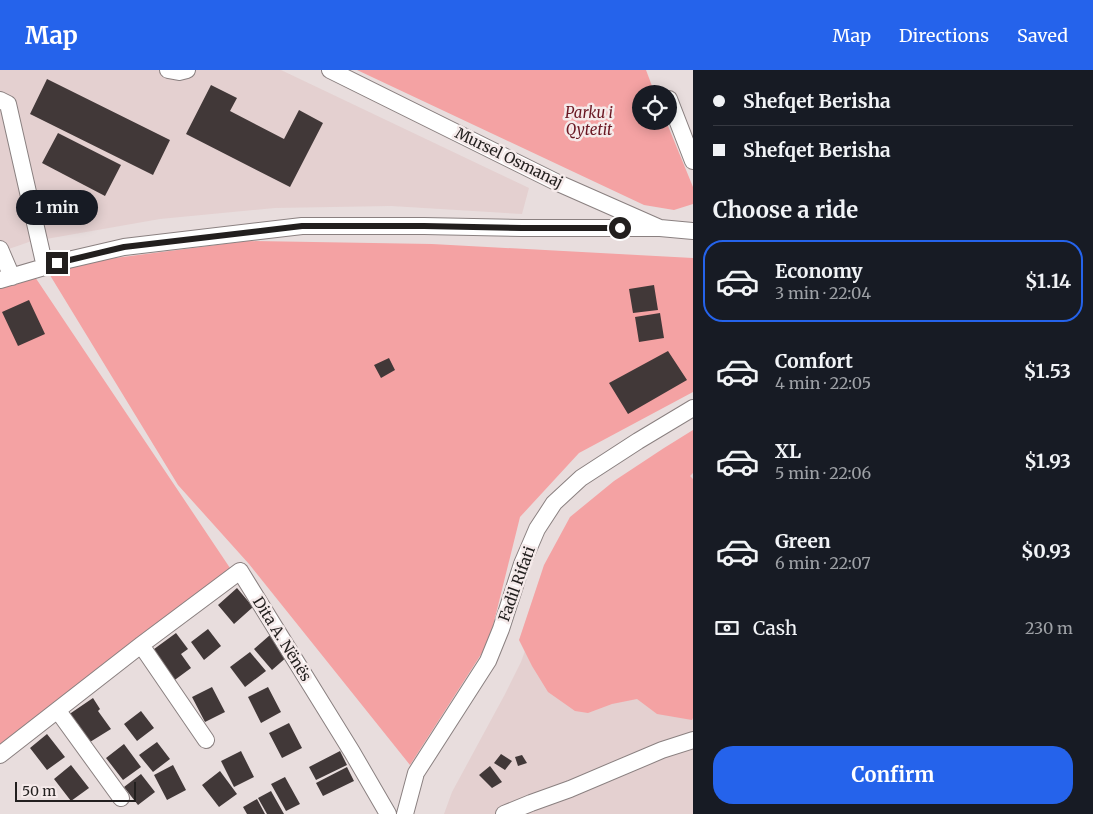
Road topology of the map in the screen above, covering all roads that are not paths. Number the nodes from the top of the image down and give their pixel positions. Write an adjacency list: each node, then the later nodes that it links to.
1 (168, 70): 2 (street)
2 (187, 70)
3 (330, 70): 7 (street, Mursel Osmanaj)
4 (3, 105): 10 (street)
5 (677, 121): 6 (street)
6 (693, 161)
7 (660, 228): 8 (street, Mursel Osmanaj); 10 (street)
8 (693, 231)
9 (0, 249): 11 (street)
10 (46, 267): 11 (street)
11 (6, 278)
12 (693, 408): 20 (street, Fadil Rifati)
13 (141, 645): 14 (street, Dita A. Nënës); 15 (street); 19 (street, Dita A. Nënës)
14 (58, 711): 17 (street, Dita A. Nënës); 18 (street)
15 (206, 740)
16 (693, 740): 21 (street)
17 (0, 755)
18 (121, 798)
19 (383, 812)
20 (405, 814)
21 (504, 814)

